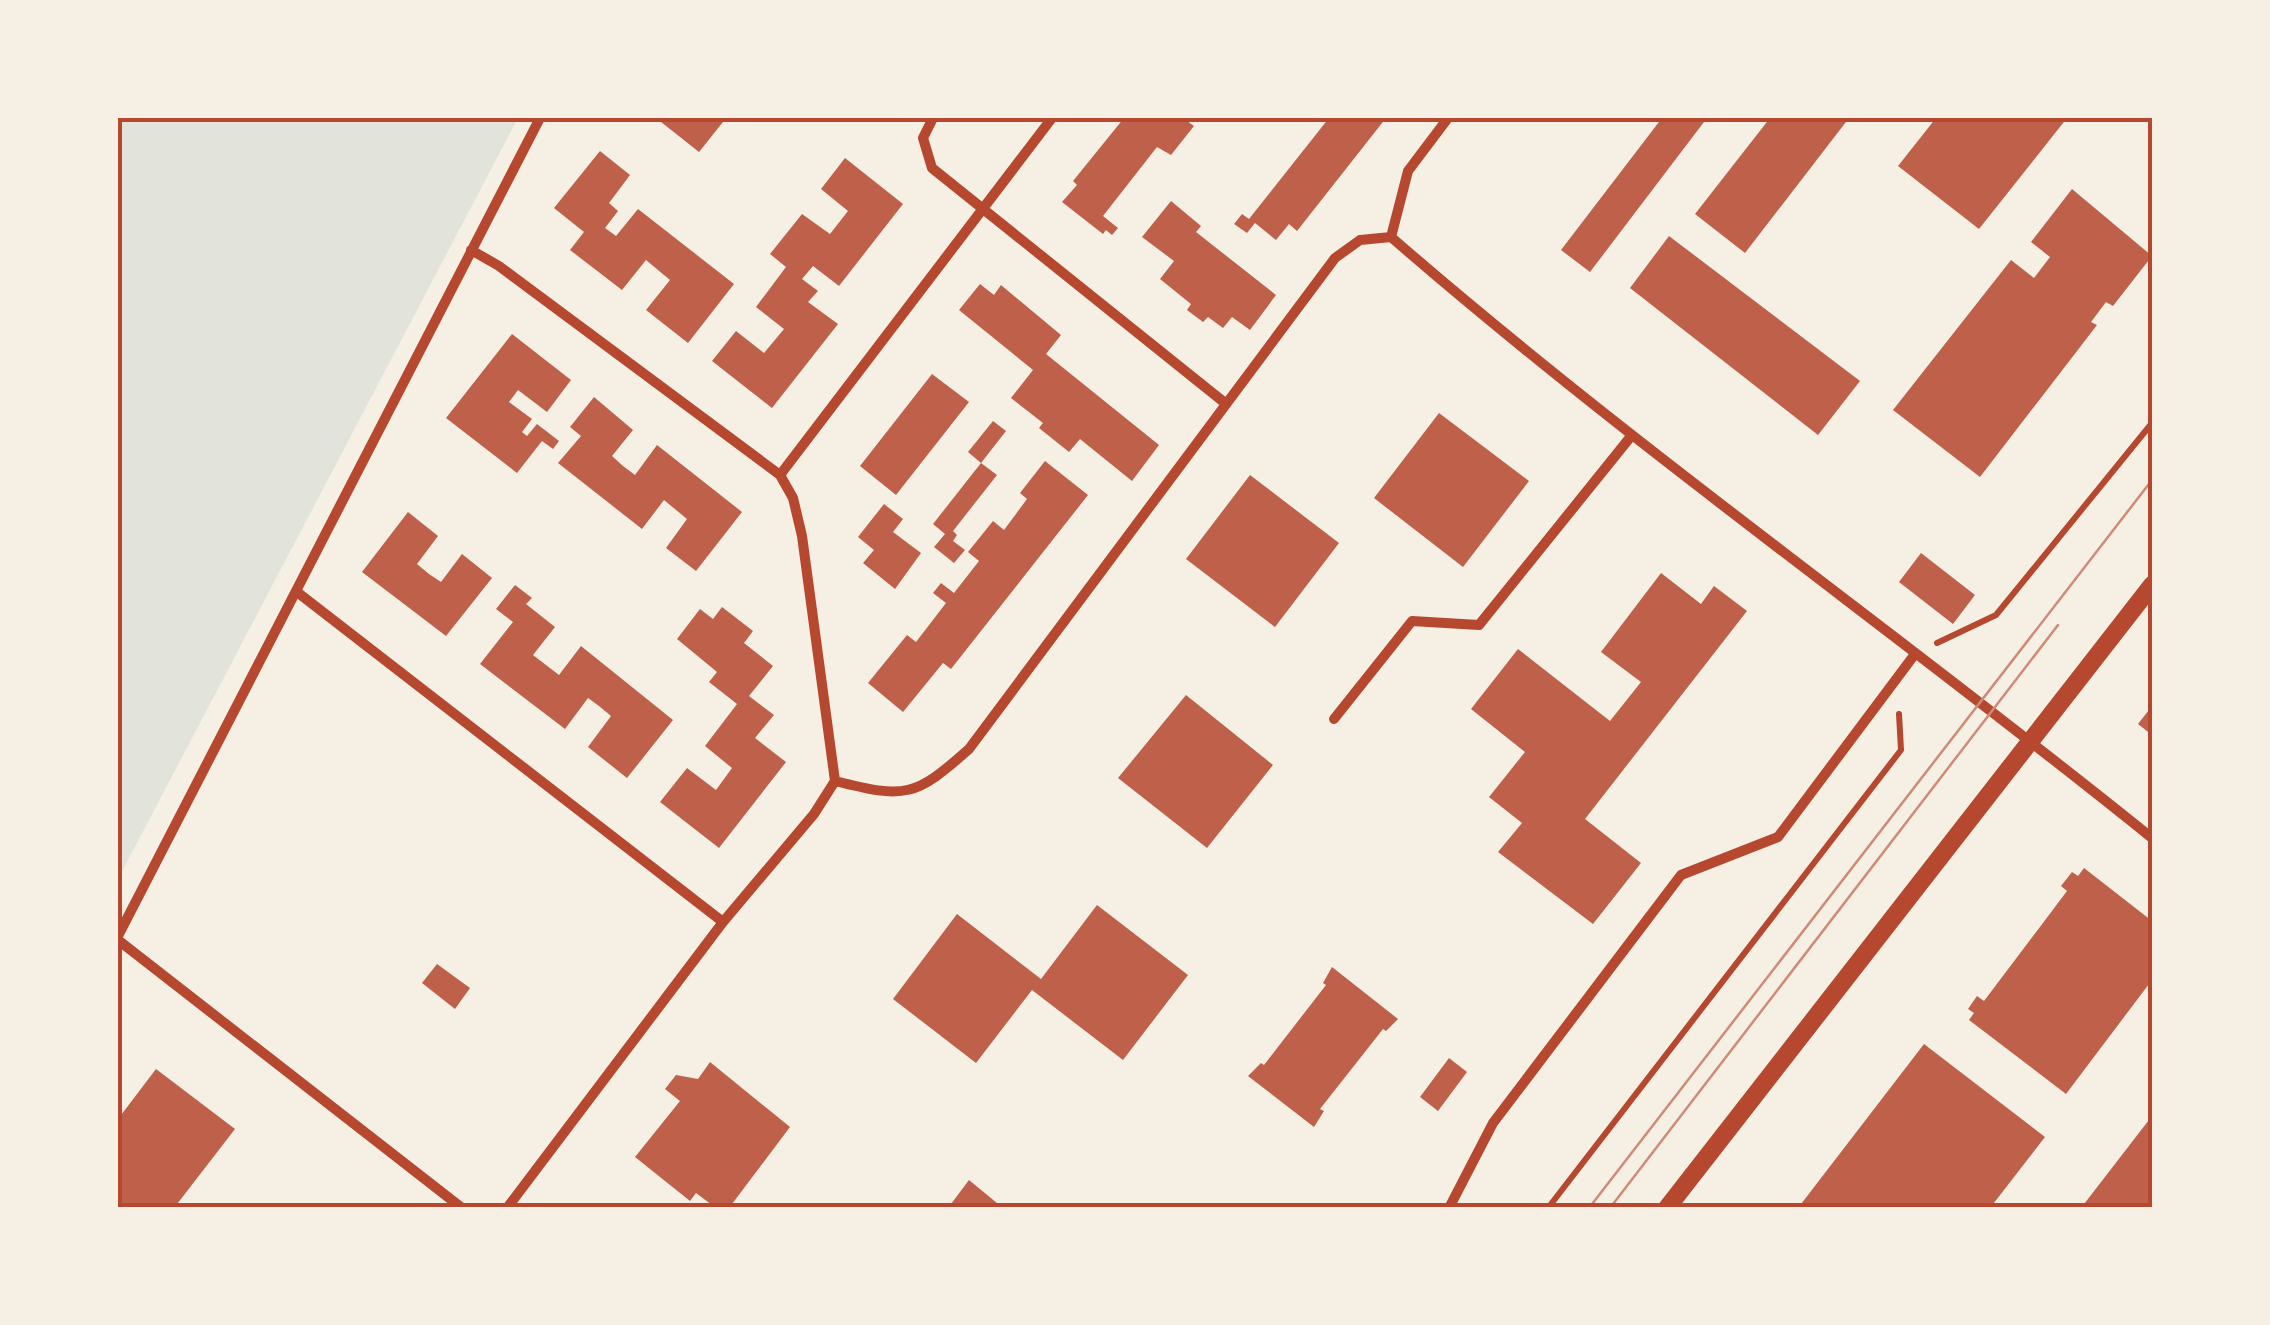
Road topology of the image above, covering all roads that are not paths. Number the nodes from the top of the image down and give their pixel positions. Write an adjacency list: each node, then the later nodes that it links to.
1 (540, 118): 7 (street)
2 (933, 118): 5 (street)
3 (1052, 118): 5 (street)
4 (1448, 118): 6 (street)
5 (982, 210): 8 (street); 10 (street)
6 (1391, 236): 8 (street); 9 (street)
7 (472, 250): 10 (street); 12 (street)
8 (1225, 403): 16 (street)
9 (1632, 435): 13 (street); 14 (street)
10 (780, 475): 16 (street)
11 (2152, 585): 15 (street)
12 (297, 592): 18 (street); 19 (street)
13 (1915, 654): 15 (street); 22 (street)
14 (1334, 719)
15 (2031, 740): 17 (street); 23 (street)
16 (835, 781): 18 (street)
17 (2152, 838)
18 (724, 922): 21 (street)
19 (118, 938): 20 (street)
20 (462, 1208)
21 (507, 1208)
22 (1450, 1208)
23 (1667, 1208)

